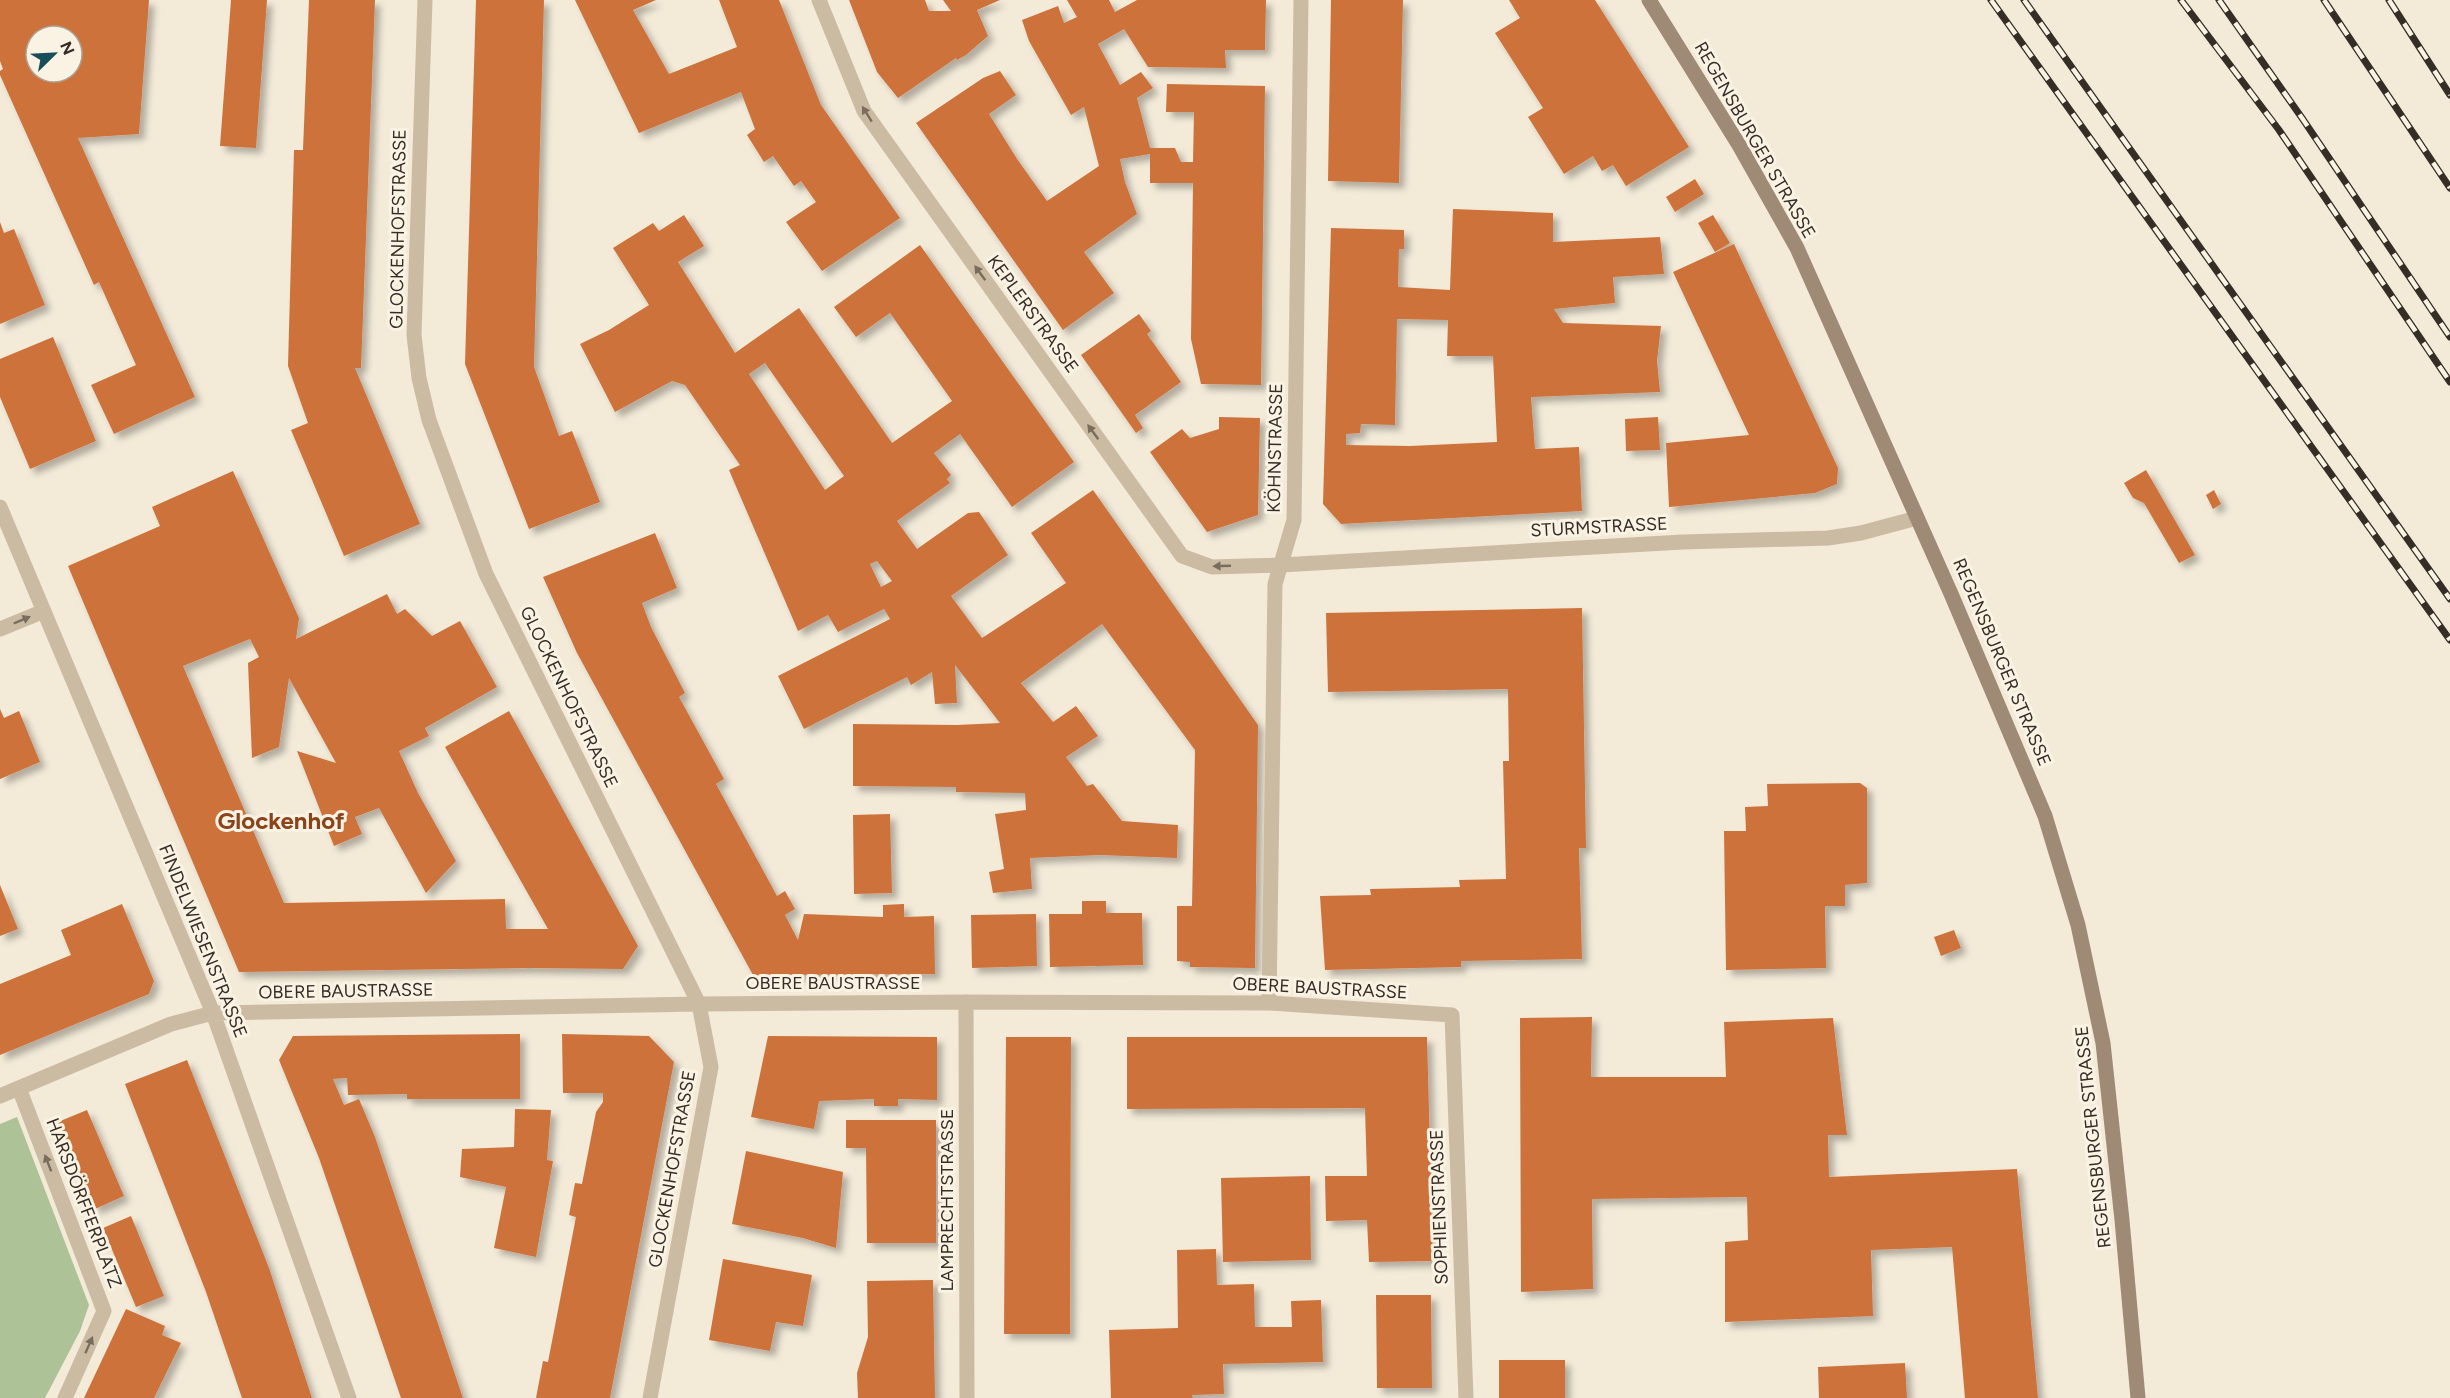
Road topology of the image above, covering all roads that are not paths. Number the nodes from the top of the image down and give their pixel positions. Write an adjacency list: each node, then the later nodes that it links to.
1 (424, 0): 12 (street, GLOCKENHOFSTRASSE)
2 (819, 0): 7 (street, KEPLERSTRASSE, one-way to 2)
3 (1301, 0): 7 (street, KÖHNSTRASSE)
4 (1649, 0): 6 (main road, REGENSBURGER STRASSE)
5 (0, 507): 8 (street, FINDELWIESENSTRASSE)
6 (1917, 518): 7 (street, STURMSTRASSE); 22 (main road, REGENSBURGER STRASSE)
7 (1281, 565): 11 (street, KÖHNSTRASSE)
8 (44, 611): 9 (street, one-way to 8); 13 (street, FINDELWIESENSTRASSE)
9 (0, 629)
10 (966, 1002): 11 (street, OBERE BAUSTRASSE); 12 (street, OBERE BAUSTRASSE); 20 (street, LAMPRECHTSTRASSE)
11 (1269, 1003): 14 (street, OBERE BAUSTRASSE)
12 (699, 1004): 13 (street, OBERE BAUSTRASSE); 19 (street, GLOCKENHOFSTRASSE)
13 (213, 1013): 15 (street); 18 (street, FINDELWIESENSTRASSE)
14 (1452, 1015): 21 (street, SOPHIENSTRASSE)
15 (20, 1088): 16 (street); 17 (street, HARSDÖRFFERPLATZ, one-way to 15)
16 (0, 1096)
17 (65, 1398)
18 (349, 1398)
19 (650, 1398)
20 (967, 1398)
21 (1466, 1398)
22 (2138, 1398)

